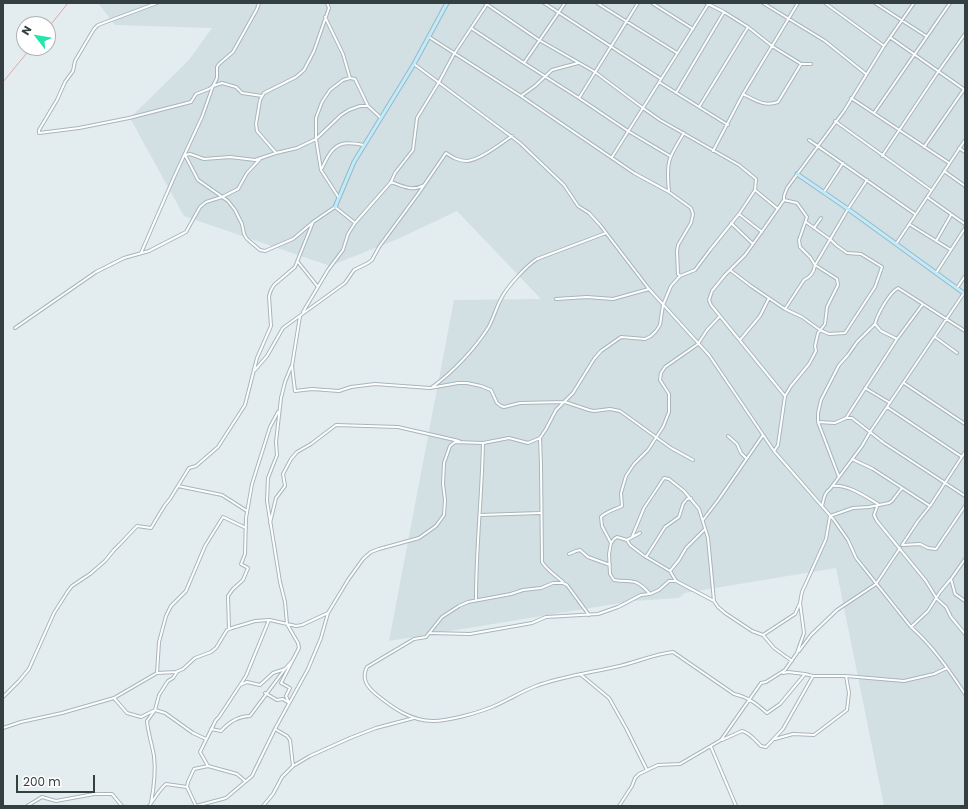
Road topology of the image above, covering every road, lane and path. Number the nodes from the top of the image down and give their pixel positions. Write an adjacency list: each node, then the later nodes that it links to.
1 (157, 3): 51 (street)
2 (259, 3): 51 (street)
3 (327, 3): 20 (street)
4 (447, 3): 29 (street)
5 (544, 3): 19 (street)
6 (565, 3): 19 (street)
7 (597, 3): 23 (street)
8 (638, 3): 23 (street)
9 (652, 3): 26 (street)
10 (763, 3): 21 (street)
11 (798, 3): 21 (street)
12 (825, 3): 33 (street)
13 (876, 3): 22 (street)
14 (914, 3): 22 (street)
15 (950, 3): 28 (street)
16 (486, 4): 25 (street); 31 (street)
17 (708, 4): 18 (street); 26 (street)
18 (724, 12): 24 (street); 53 (street)
19 (559, 14): 31 (street); 34 (street)
20 (325, 17): 47 (street); 55 (street)
21 (789, 18): 32 (street); 45 (street)
22 (902, 21): 28 (street); 30 (street)
23 (626, 22): 34 (street); 35 (street)
24 (748, 27): 32 (street); 60 (street)
25 (471, 28): 36 (street); 39 (street)
26 (692, 29): 35 (street)
27 (965, 34): 44 (street)
28 (926, 36): 37 (street)
29 (429, 37): 36 (street); 40 (street)
30 (891, 37): 33 (street); 37 (street)
31 (539, 40): 38 (street); 39 (street)
32 (772, 46): 41 (street); 54 (street)
33 (884, 46): 45 (street)
34 (611, 47): 43 (street); 48 (street)
35 (677, 53): 48 (street)
36 (454, 54): 49 (street); 56 (street)
37 (915, 55): 44 (street); 62 (street)
38 (579, 62): 43 (street); 46 (street)
39 (524, 63): 46 (street)
40 (414, 64): 49 (street); 63 (street)
41 (801, 64): 42 (street); 54 (street)
42 (811, 64)
43 (595, 72): 57 (street); 61 (street)
44 (938, 72): 52 (street); 66 (street)
45 (866, 74): 58 (street)
46 (546, 77): 56 (street); 57 (street)
47 (350, 78): 59 (street); 70 (street)
48 (661, 79): 50 (street)
49 (439, 82): 69 (street); 92 (street)
50 (659, 82): 53 (street); 61 (street)
51 (213, 86): 55 (street); 80 (street)
52 (965, 89): 75 (street)
53 (676, 93): 60 (street)
54 (743, 94): 65 (street)
55 (262, 96): 79 (street)
56 (521, 96): 83 (street)
57 (579, 98): 67 (street)
58 (851, 98): 62 (street); 64 (street)
59 (368, 106): 63 (street); 70 (street)
60 (699, 107): 65 (street)
61 (643, 108): 67 (street); 68 (street)
62 (874, 113): 66 (street)
63 (381, 118): 73 (street)
64 (835, 121): 74 (street); 82 (street)
65 (728, 125): 77 (street)
66 (898, 130): 75 (street); 82 (street)
67 (628, 131): 81 (street); 83 (street)
68 (684, 134): 77 (street); 81 (street)
69 (512, 136): 89 (street); 118 (street)
70 (316, 139): 79 (street); 87 (street)
71 (809, 140): 74 (street)
72 (965, 140): 76 (street)
73 (364, 145): 87 (street); 100 (street)
74 (817, 146): 86 (street); 90 (street)
75 (924, 147): 85 (street)
76 (959, 148): 78 (street); 85 (street)
77 (713, 151): 94 (street)
78 (965, 152)
79 (276, 153): 84 (street)
80 (185, 155): 84 (street); 98 (street); 124 (street)
81 (670, 156): 96 (street)
82 (882, 156): 95 (street)
83 (612, 157): 96 (street)
84 (260, 159): 98 (street)
85 (949, 163): 88 (street)
86 (843, 164): 91 (street); 97 (street)
87 (321, 170): 100 (street)
88 (944, 171): 93 (street); 95 (street)
89 (432, 174): 92 (street); 140 (street)
90 (797, 174): 97 (street); 101 (street)
91 (867, 180): 104 (street); 106 (street)
92 (391, 182): 111 (street)
93 (965, 186)
94 (755, 190): 103 (street); 105 (street)
95 (932, 190): 99 (street)
96 (669, 192): 129 (street)
97 (824, 192): 104 (street)
98 (222, 197): 109 (street); 124 (street)
99 (927, 197): 106 (street); 107 (street)
100 (339, 198): 102 (street)
101 (784, 200): 103 (street); 110 (street)
102 (335, 207): 109 (street); 111 (street)
103 (778, 209): 117 (street)
104 (848, 209): 119 (street); 122 (street)
105 (738, 214): 112 (street); 117 (street)
106 (915, 214): 113 (street)
107 (951, 215): 114 (street); 120 (street)
108 (821, 218): 115 (street)
109 (313, 222): 125 (street)
110 (806, 222): 115 (street); 126 (street)
111 (355, 223): 131 (street)
112 (731, 223): 121 (street); 129 (street)
113 (909, 224): 120 (street); 122 (street)
114 (965, 224)
115 (814, 228): 119 (street)
116 (965, 228): 123 (street)
117 (762, 232): 121 (street)
118 (606, 233): 133 (street); 156 (street)
119 (831, 240): 126 (street); 146 (street)
120 (936, 241): 123 (street)
121 (753, 244): 127 (street)
122 (896, 244): 128 (street)
123 (951, 250): 128 (street)
124 (140, 253): 145 (street)
125 (298, 262): 131 (street); 154 (street)
126 (815, 266): 139 (street); 146 (street)
127 (730, 270): 135 (street); 142 (street)
128 (936, 273): 132 (street)
129 (680, 276): 138 (street)
130 (965, 276): 132 (street)
131 (318, 287): 140 (street)
132 (957, 288): 134 (street)
133 (649, 289): 136 (street); 138 (street)
134 (965, 294): 143 (street)
135 (769, 298): 139 (street); 150 (street)
136 (556, 299)
137 (923, 304): 143 (street); 144 (street); 149 (street)
138 (662, 305): 151 (street); 159 (street)
139 (785, 309): 146 (street)
140 (303, 312): 141 (street)
141 (300, 316): 153 (street); 154 (street)
142 (720, 316): 150 (street); 151 (street)
143 (947, 319): 147 (street); 148 (street)
144 (875, 324): 149 (street); 164 (street)
145 (15, 328)
146 (820, 330): 158 (street)
147 (965, 331)
148 (935, 337): 152 (street); 155 (street)
149 (897, 339): 157 (street)
150 (740, 340): 158 (street)
151 (698, 344): 167 (street); 169 (street)
152 (957, 353)
153 (292, 366): 156 (street); 162 (street)
154 (254, 371): 181 (street)
155 (904, 383): 160 (street); 165 (street)
156 (430, 388): 159 (street)
157 (865, 388): 160 (street); 163 (street)
158 (785, 396): 173 (street)
159 (565, 402): 169 (street); 170 (street)
160 (890, 403): 161 (street)
161 (887, 407): 166 (street); 175 (street)
162 (279, 410): 190 (street); 195 (street)
163 (846, 418): 164 (street); 166 (street)
164 (818, 422): 179 (street)
165 (965, 424)
166 (870, 432): 177 (street); 180 (street)
167 (763, 435): 173 (street); 176 (street)
168 (728, 436): 176 (street)
169 (656, 437): 178 (street); 201 (street)
170 (540, 438): 172 (street); 191 (street)
171 (460, 442): 172 (street); 195 (street); 221 (street)
172 (483, 443): 192 (street)
173 (774, 451): 187 (street)
174 (965, 452): 175 (street)
175 (962, 457): 180 (street)
176 (746, 458): 194 (street)
177 (852, 459): 179 (street); 183 (street)
178 (693, 460)
179 (839, 477): 182 (street)
180 (945, 481): 184 (street); 188 (street)
181 (178, 486): 190 (street); 245 (street)
182 (832, 486): 186 (street); 187 (street)
183 (902, 488): 186 (street); 188 (street)
184 (965, 496)
185 (691, 498): 194 (street); 199 (street); 205 (street)
186 (878, 504): 193 (street); 203 (street)
187 (822, 506): 193 (street)
188 (930, 506): 202 (street)
189 (965, 506): 202 (street)
190 (247, 511): 196 (street)
191 (541, 513): 192 (street); 213 (street)
192 (480, 515): 217 (street)
193 (830, 516): 214 (street); 220 (street)
194 (702, 520): 197 (street)
195 (270, 525): 224 (street)
196 (246, 528): 226 (street); 236 (street)
197 (705, 528): 210 (street); 218 (street)
198 (640, 533): 199 (street)
199 (632, 537): 200 (street)
200 (626, 540): 201 (street); 205 (street)
201 (611, 543): 208 (street)
202 (902, 545): 203 (street)
203 (900, 548): 214 (street); 216 (street)
204 (569, 554): 208 (street)
205 (646, 557): 210 (street)
206 (965, 559): 207 (street)
207 (962, 564): 209 (street); 211 (street)
208 (610, 565): 215 (street)
209 (965, 566)
210 (670, 570): 212 (street)
211 (951, 579): 216 (street); 219 (street)
212 (676, 581): 215 (street); 218 (street)
213 (563, 583): 217 (street); 222 (street)
214 (876, 584): 225 (street); 230 (street)
215 (650, 594): 222 (street)
216 (937, 599): 225 (street); 228 (street)
217 (476, 600): 227 (street)
218 (714, 601): 229 (street)
219 (965, 602)
220 (800, 603): 229 (street); 230 (street)
221 (328, 613): 224 (street); 248 (street)
222 (589, 614): 227 (street)
223 (269, 620): 224 (street); 226 (street); 242 (street)
224 (287, 624): 231 (street)
225 (911, 627): 234 (street)
226 (229, 629): 235 (street)
227 (430, 633): 250 (street)
228 (965, 634)
229 (763, 635): 232 (street)
230 (797, 653): 232 (street)
231 (292, 660): 233 (street); 248 (street)
232 (792, 661): 238 (street)
233 (285, 668): 242 (street); 243 (street)
234 (947, 668): 241 (street); 244 (street)
235 (178, 671): 236 (street); 249 (street)
236 (157, 673): 246 (street)
237 (580, 674): 247 (street); 250 (street); 260 (street)
238 (780, 674): 239 (street); 247 (street)
239 (805, 674): 240 (street); 247 (street)
240 (813, 676): 241 (street); 255 (street)
241 (846, 676): 255 (street)
242 (239, 686): 252 (street)
243 (265, 694): 248 (street); 252 (street)
244 (965, 694)
245 (3, 697)
246 (114, 698): 249 (street); 251 (street)
247 (749, 699): 256 (street)
248 (289, 703): 253 (street)
249 (155, 710): 254 (street); 263 (street)
250 (414, 718): 259 (street)
251 (3, 728)
252 (211, 729): 254 (street)
253 (275, 729): 259 (street); 261 (street)
254 (206, 739): 258 (street)
255 (773, 739): 256 (street)
256 (721, 740): 257 (street)
257 (711, 747): 260 (street); 268 (street)
258 (208, 766): 261 (street); 262 (street)
259 (293, 766): 266 (street)
260 (647, 770): 267 (street)
261 (245, 781): 262 (street)
262 (187, 787): 263 (street)
263 (150, 805)
264 (27, 806): 265 (street)
265 (122, 806)
266 (264, 806)
267 (619, 806)
268 (736, 806)

